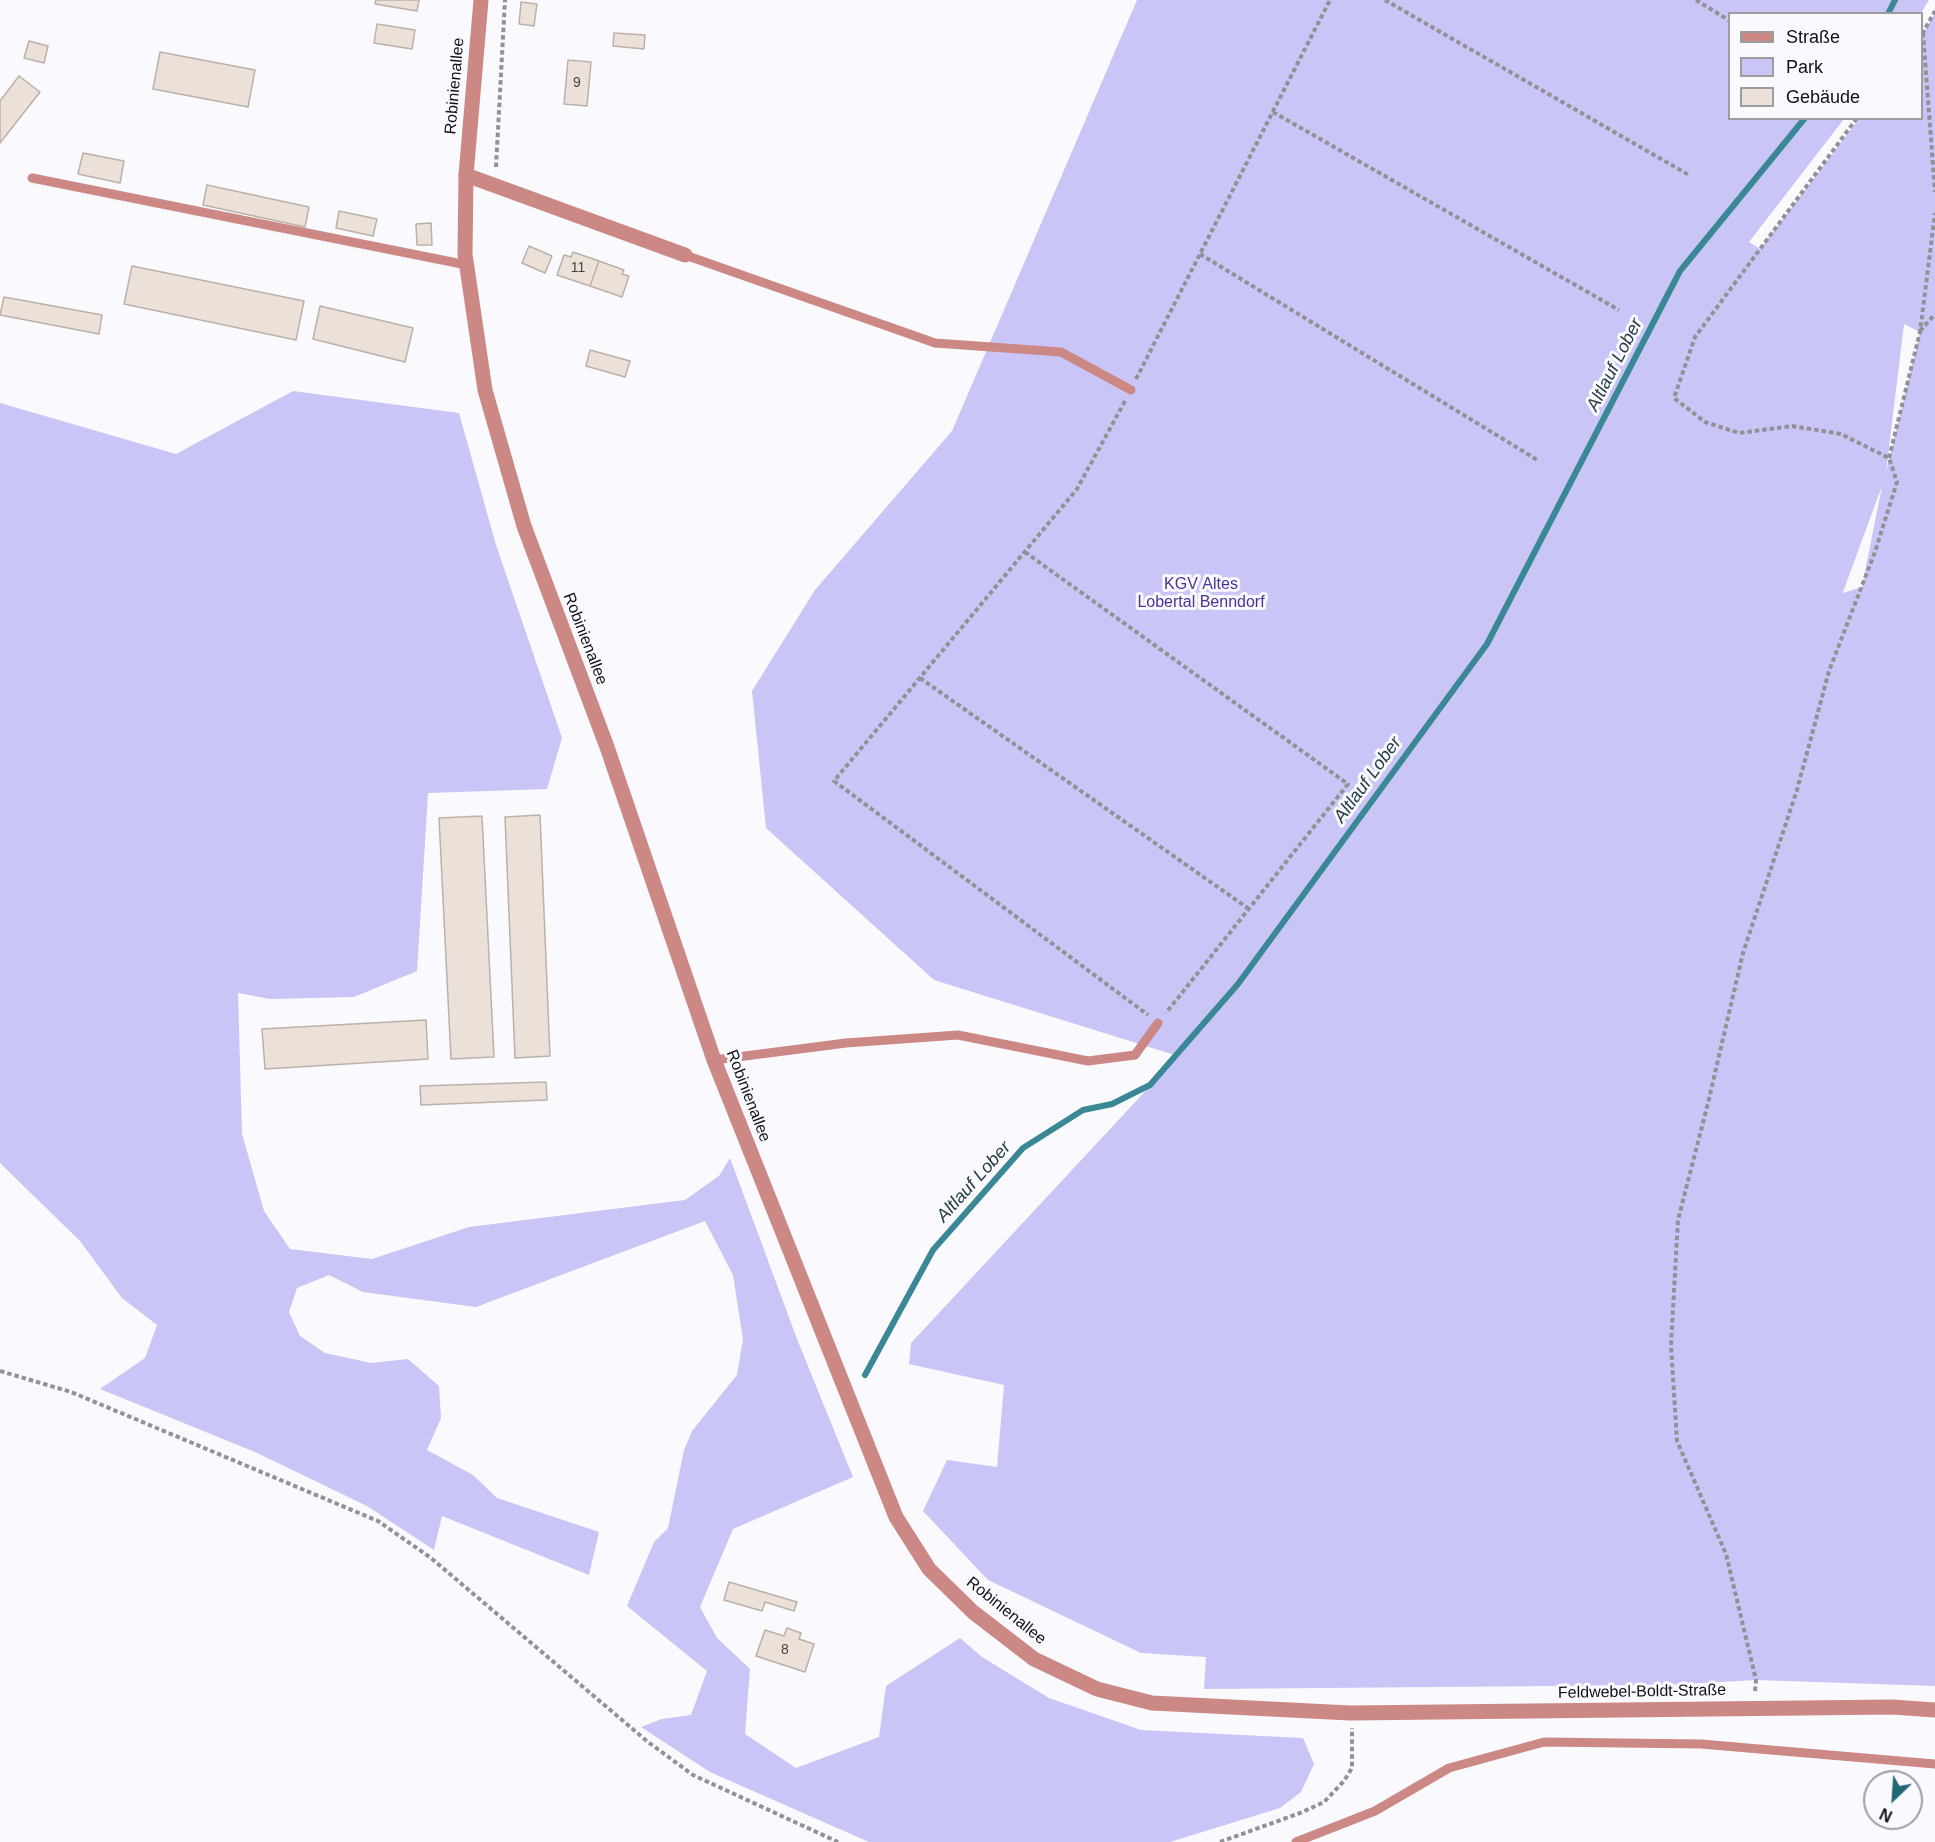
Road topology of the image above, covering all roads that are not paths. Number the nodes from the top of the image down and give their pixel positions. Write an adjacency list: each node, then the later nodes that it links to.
1 (481, 0): 2 (street, Robinienallee)
2 (466, 175): 4 (street); 5 (street, Robinienallee)
3 (32, 178): 5 (lane)
4 (685, 255): 6 (lane)
5 (467, 265): 8 (street, Robinienallee)
6 (1131, 390)
7 (1158, 1023): 8 (lane)
8 (714, 1060): 10 (street, Robinienallee)
9 (1935, 1710): 10 (street, Feldwebel-Boldt-Straße)
10 (1350, 1713)
11 (1935, 1764): 12 (lane)
12 (1296, 1842)

